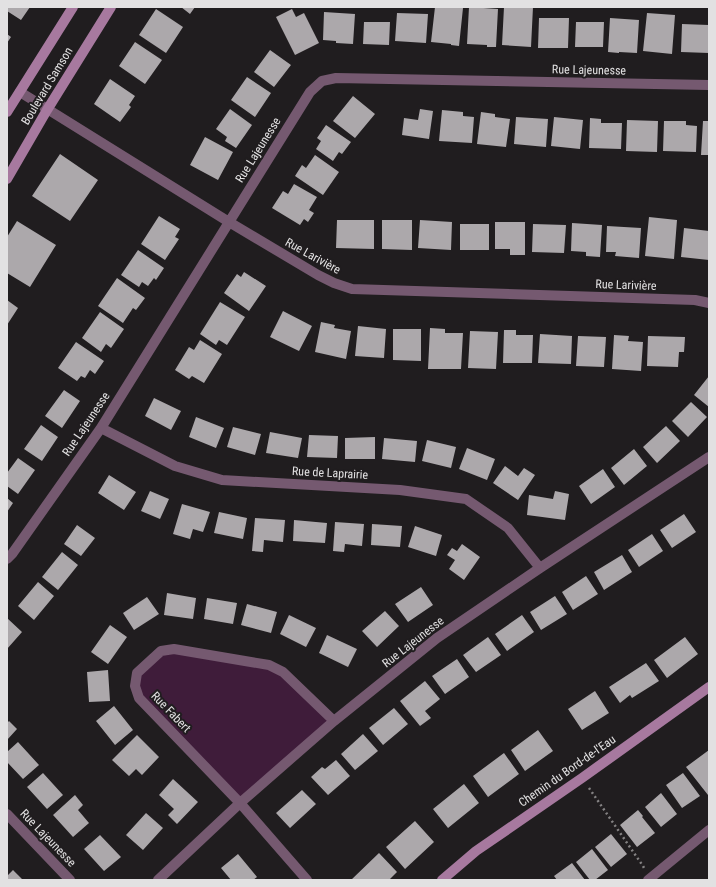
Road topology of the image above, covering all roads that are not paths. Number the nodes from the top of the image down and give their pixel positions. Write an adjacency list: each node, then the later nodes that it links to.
1 (72, 7): 4 (street, Boulevard Samson)
2 (111, 7): 5 (street, Boulevard Samson)
3 (709, 85): 8 (street, Rue Lajeunesse)
4 (20, 92): 5 (street, Rue Larivière); 6 (street, Boulevard Samson)
5 (47, 110): 7 (street, Boulevard Samson); 8 (street, Rue Larivière)
6 (7, 112)
7 (7, 179)
8 (229, 222): 9 (street, Rue Larivière); 10 (street, Rue Lajeunesse)
9 (709, 302)
10 (101, 428): 12 (street, Rue Lajeunesse); 13 (street, Rue de Laprairie)
11 (709, 457): 13 (street, Rue Lajeunesse)
12 (7, 559)
13 (540, 568): 15 (street, Rue Lajeunesse)
14 (709, 687): 23 (street, Chemin du Bord-de-l'Eau)
15 (334, 721): 16 (street, Rue Lajeunesse); 16 (street, Rue Fabert)
16 (240, 803): 21 (street, Rue Lajeunesse); 22 (street, Rue Fabert)
17 (7, 814): 20 (street, Rue Lajeunesse)
18 (709, 830): 19 (street)
19 (646, 876)
20 (70, 880)
21 (158, 880)
22 (308, 880)
23 (442, 880)

